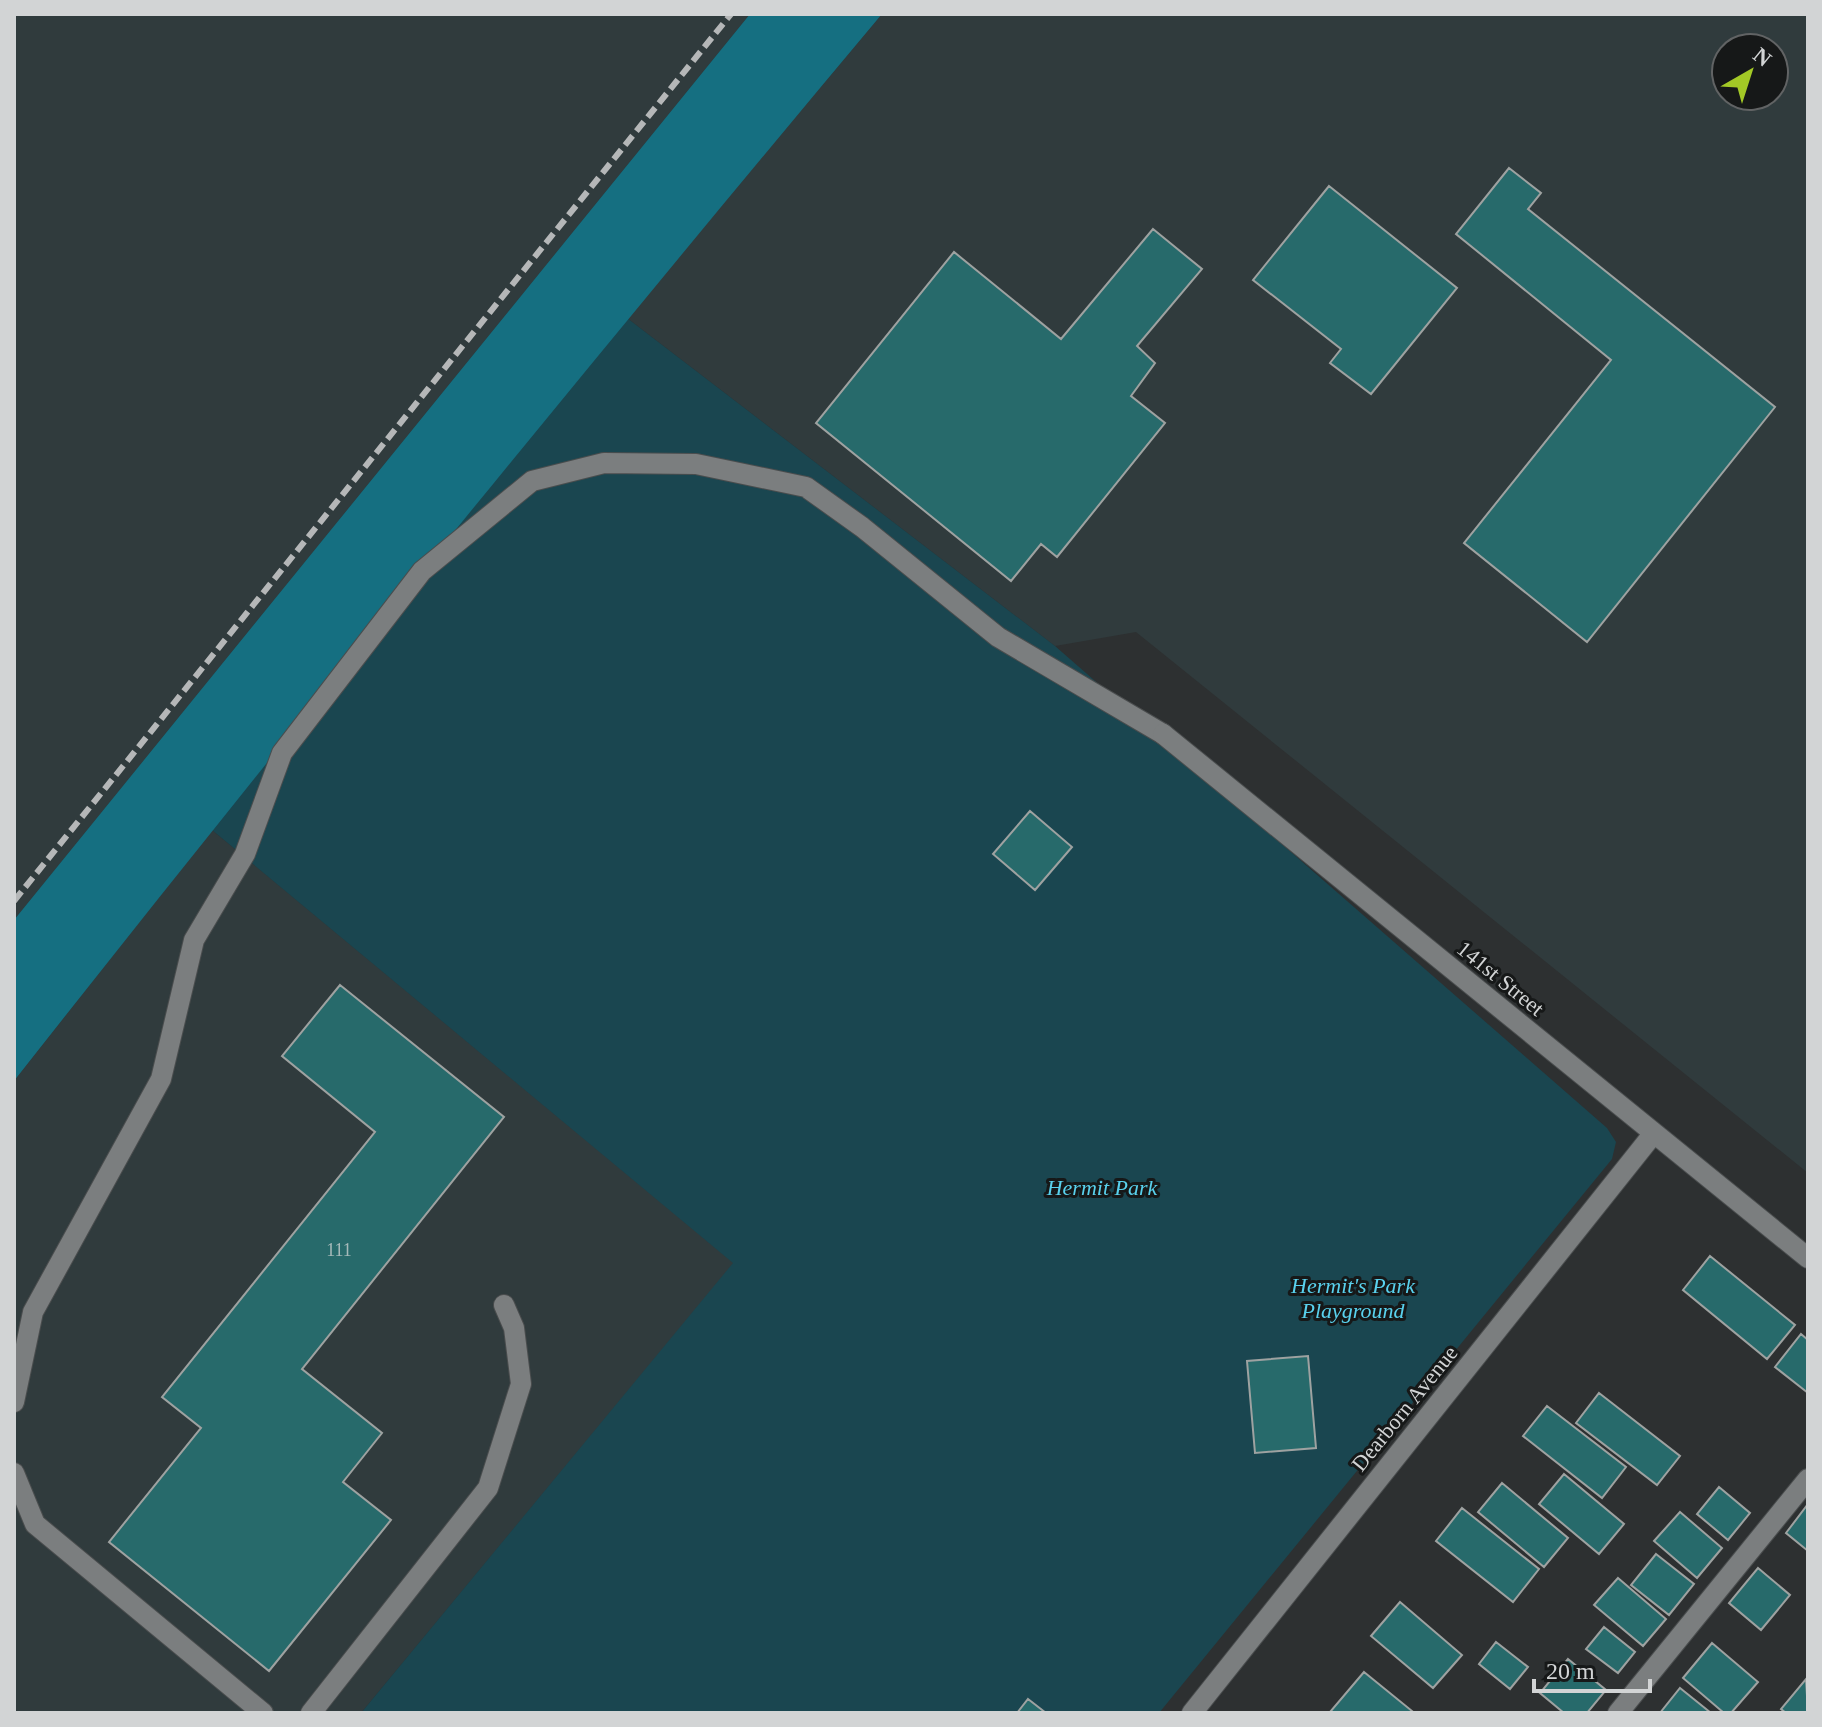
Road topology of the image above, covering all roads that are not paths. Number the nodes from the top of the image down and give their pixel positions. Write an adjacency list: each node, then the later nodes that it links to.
1 (1654, 1133): 2 (street, 141st Street); 4 (street, 141st Street); 9 (street, Dearborn Avenue)
2 (1808, 1258)
3 (504, 1305): 8 (street)
4 (14, 1402)
5 (14, 1473): 7 (street)
6 (1808, 1479): 10 (street)
7 (263, 1713)
8 (311, 1713)
9 (1192, 1713)
10 (1618, 1713)

